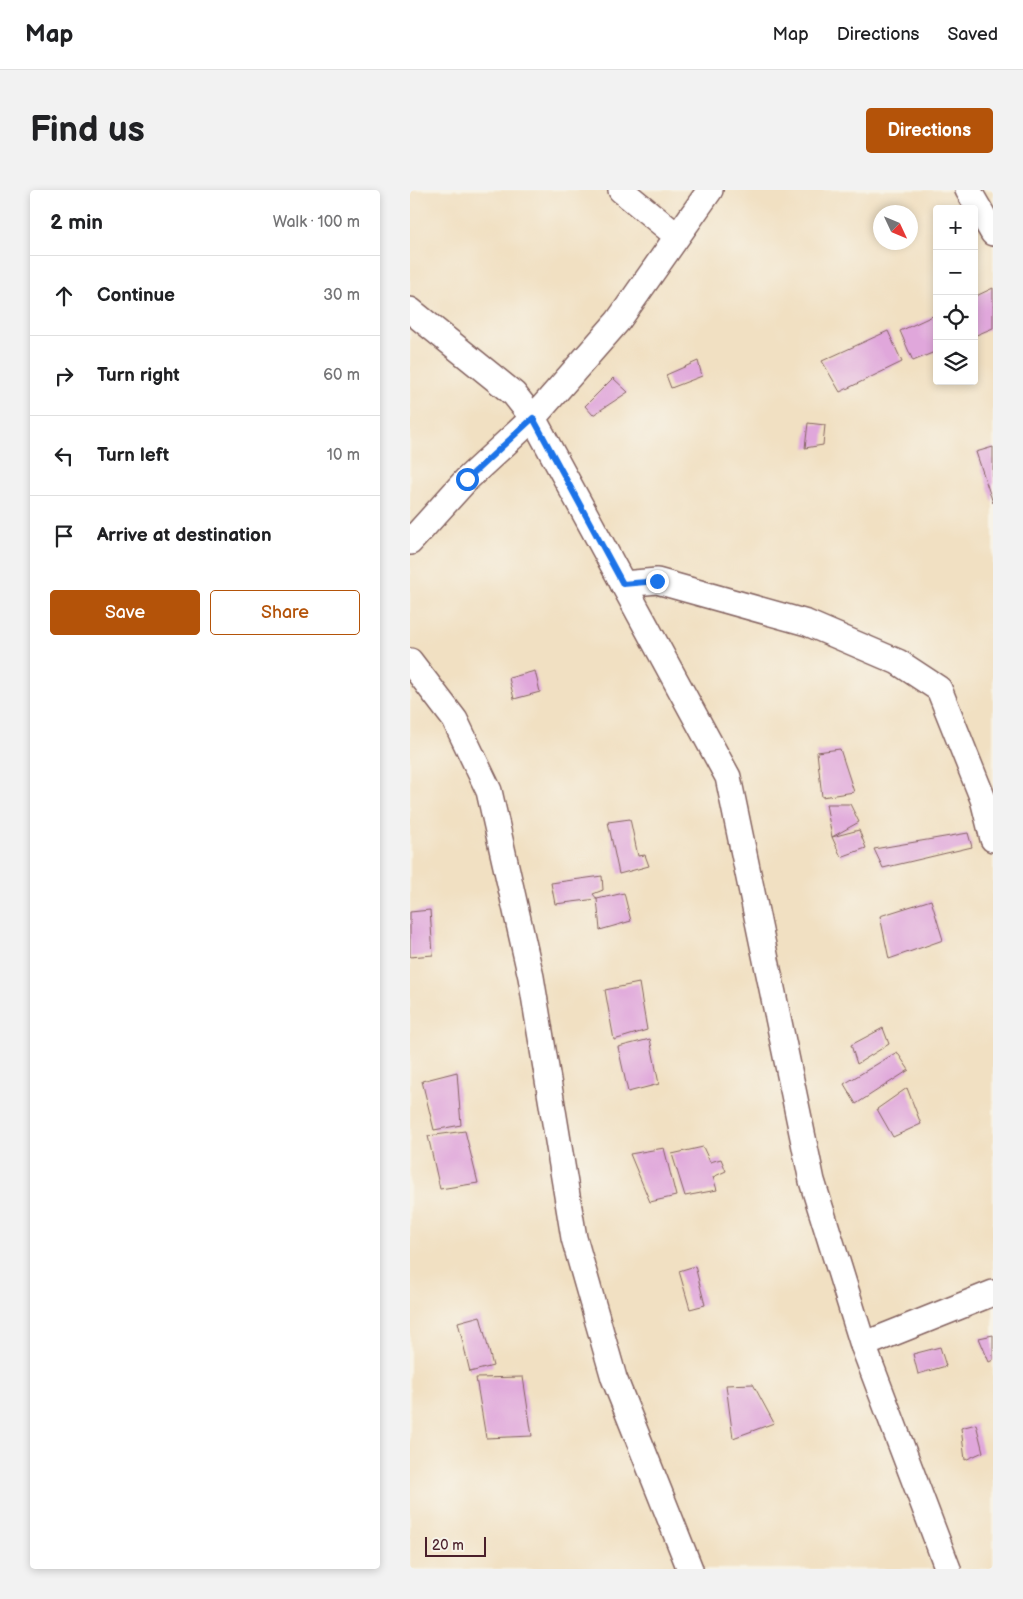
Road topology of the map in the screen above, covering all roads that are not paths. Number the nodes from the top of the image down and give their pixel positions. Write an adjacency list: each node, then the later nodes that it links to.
1 (621, 190): 5 (street)
2 (710, 190): 5 (street)
3 (968, 190): 4 (street)
4 (993, 234)
5 (677, 236): 7 (street)
6 (410, 310): 7 (street)
7 (533, 418): 8 (street); 9 (street)
8 (410, 542)
9 (623, 584): 11 (street); 13 (street)
10 (410, 661): 14 (street)
11 (993, 839)
12 (993, 1293): 13 (street)
13 (862, 1345): 15 (street)
14 (690, 1569)
15 (948, 1569)

